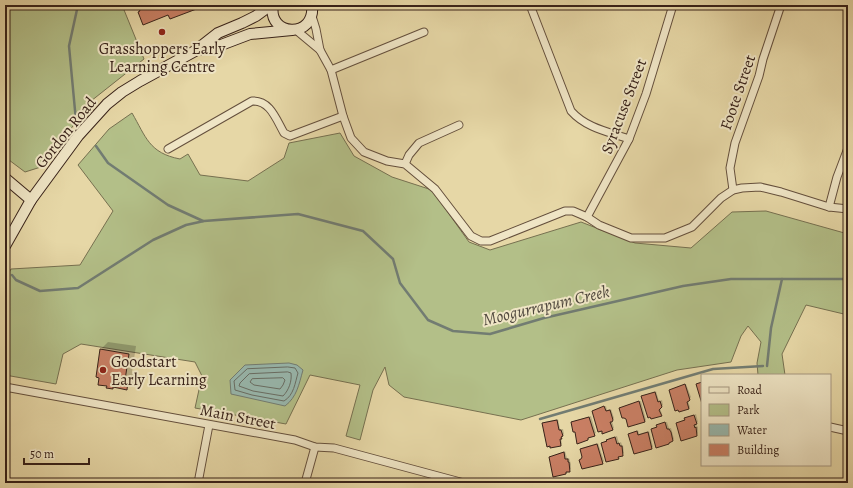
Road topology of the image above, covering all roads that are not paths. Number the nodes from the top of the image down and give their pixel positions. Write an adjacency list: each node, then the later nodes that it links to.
1 (272, 5): 7 (street); 10 (street, Gordon Road)
2 (320, 5): 6 (street)
3 (530, 5): 14 (street)
4 (674, 5): 14 (street, Syracuse Street)
5 (781, 5): 19 (street, Foote Street)
6 (312, 11): 7 (street); 9 (street)
7 (294, 30): 9 (street); 10 (street, Gordon Road)
8 (424, 32): 11 (street)
9 (320, 50): 11 (street)
10 (195, 51): 20 (street, Gordon Road)
11 (331, 70): 12 (street)
12 (343, 116): 16 (street); 17 (street)
13 (459, 125): 17 (street)
14 (629, 139): 23 (street, Syracuse Street)
15 (848, 148): 21 (street)
16 (168, 149)
17 (405, 164): 23 (street)
18 (5, 178): 20 (street)
19 (733, 190): 21 (street); 23 (street)
20 (31, 200): 24 (street, Gordon Road)
21 (829, 206): 22 (street)
22 (848, 209)
23 (588, 217)
24 (5, 246)
25 (5, 387): 26 (street, Main Street)
26 (209, 425): 29 (street, Main Street); 30 (street)
27 (831, 427): 28 (street)
28 (848, 431)
29 (315, 447): 31 (street); 32 (street, Main Street)
30 (198, 483)
31 (305, 483)
32 (464, 483)

